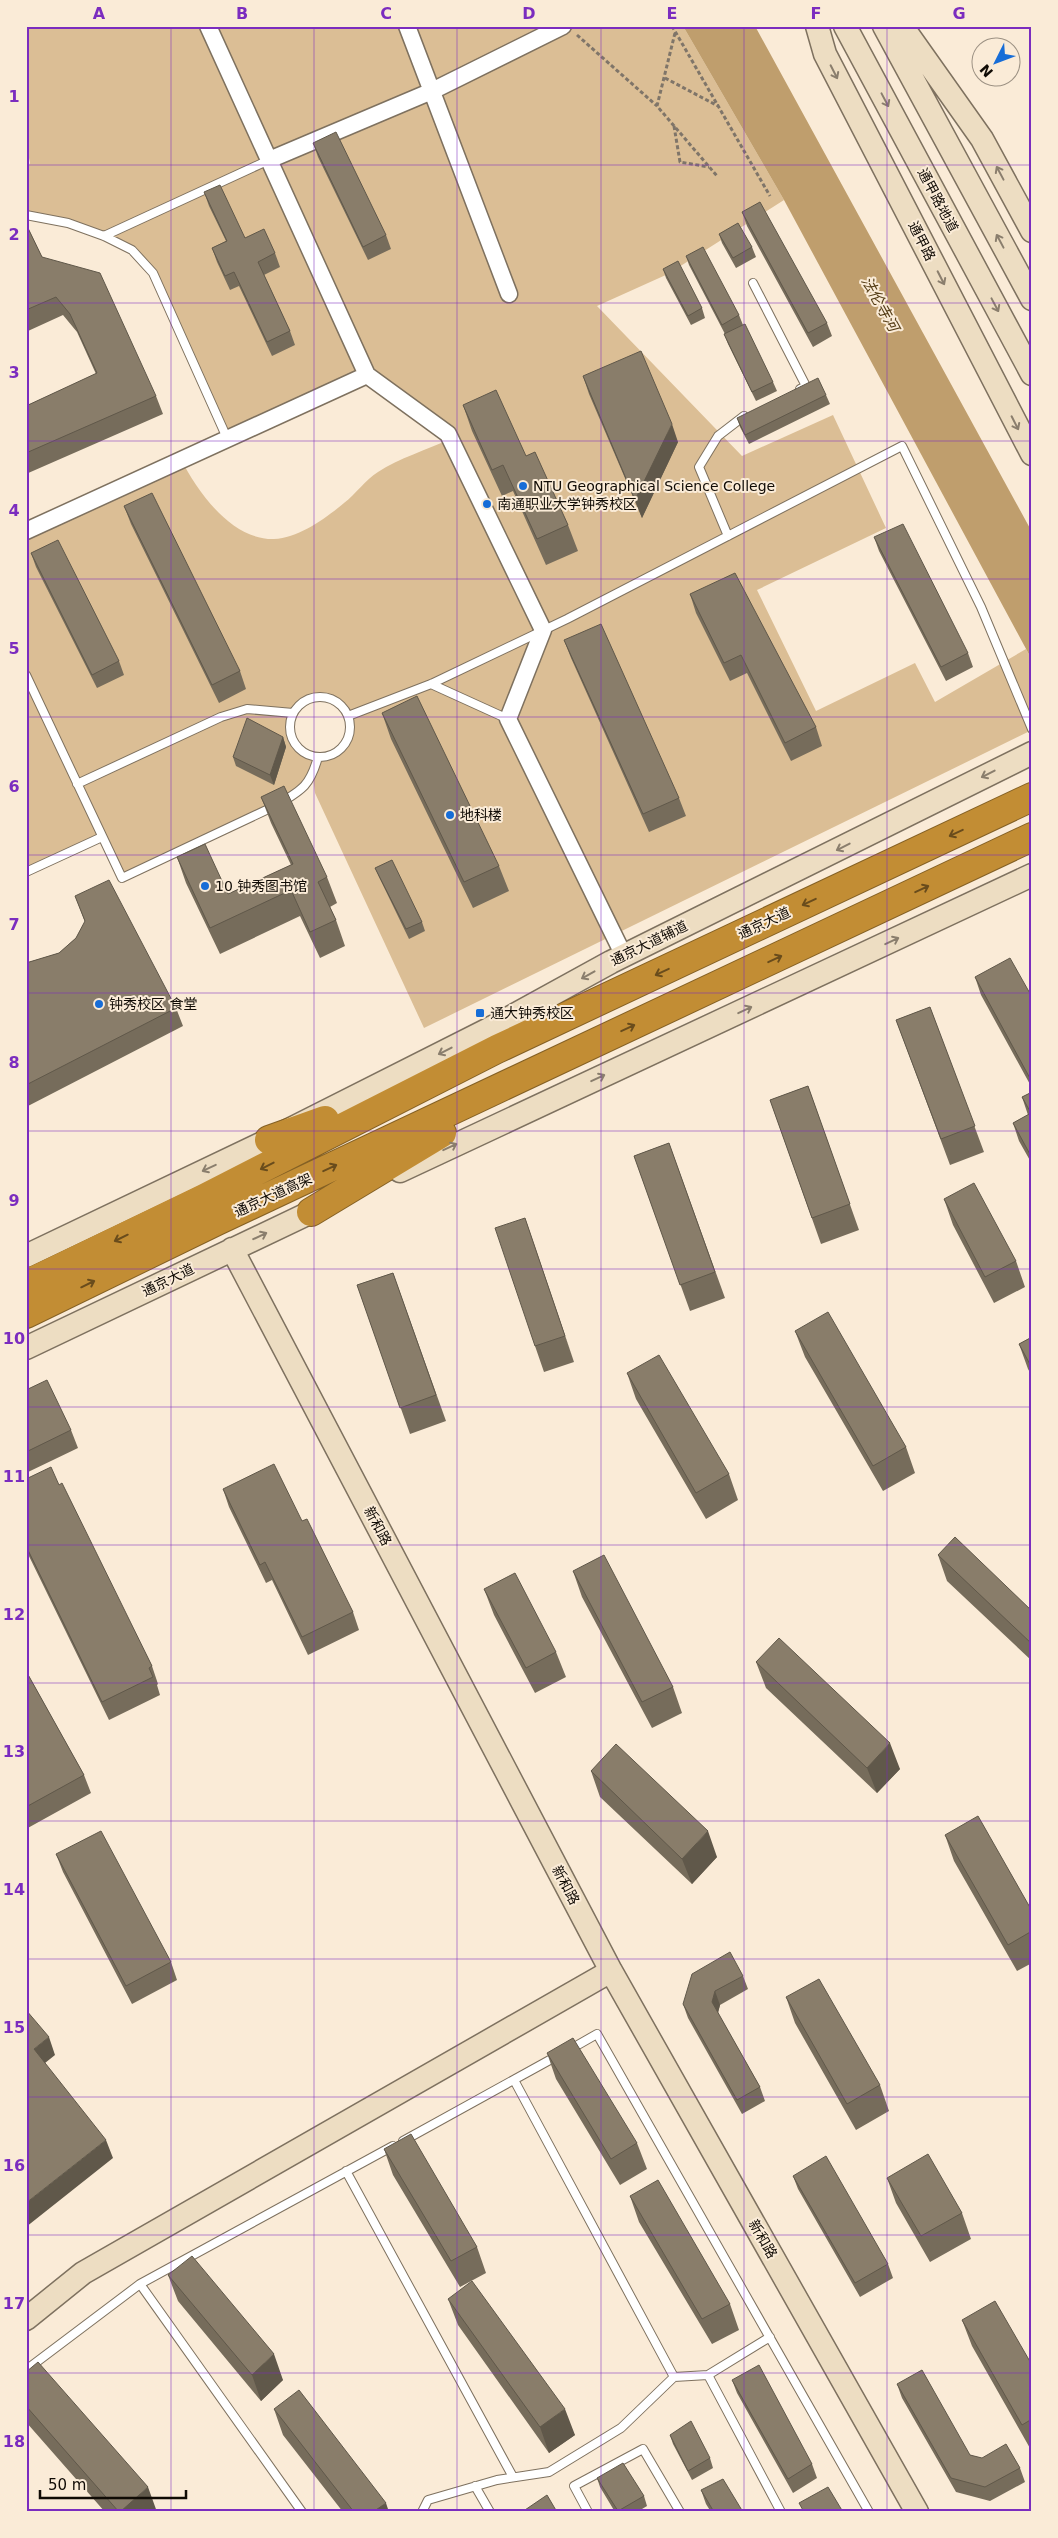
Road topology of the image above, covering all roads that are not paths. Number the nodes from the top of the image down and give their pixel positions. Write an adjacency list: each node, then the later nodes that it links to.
1 (208, 26): 9 (street)
2 (407, 26): 8 (street)
3 (817, 26): 21 (street, 通甲路, one-way to 21)
4 (845, 26): 16 (street, 通甲路地道, one-way to 16)
5 (884, 26): 15 (street, one-way to 5)
6 (902, 26): 11 (street, one-way to 6)
7 (567, 29): 8 (street)
8 (432, 91): 9 (street); 14 (street)
9 (269, 160): 12 (lane); 17 (street)
10 (26, 215): 12 (lane)
11 (1032, 232)
12 (104, 236): 20 (lane)
13 (753, 283): 18 (lane)
14 (509, 294)
15 (1032, 299)
16 (1032, 374)
17 (367, 375): 20 (street); 24 (street)
18 (789, 394)
19 (754, 410): 23 (lane)
20 (227, 438): 22 (street)
21 (1032, 454)
22 (26, 531)
23 (728, 536): 24 (lane); 30 (lane)
24 (543, 630): 26 (lane); 29 (street)
25 (26, 675): 33 (lane)
26 (431, 684): 28 (lane); 29 (lane)
27 (293, 713): 28 (lane); 32 (lane); 33 (lane)
28 (348, 716): 32 (lane)
29 (508, 719): 39 (street)
30 (1032, 729)
31 (1032, 752): 39 (street, 通京大道辅道, one-way to 39)
32 (318, 757): 35 (lane)
33 (77, 784): 35 (lane)
34 (1032, 797): 40 (highway, 通京大道, one-way to 40)
35 (102, 837): 37 (lane)
36 (1032, 837): 41 (highway, one-way to 36)
37 (26, 872)
38 (1032, 875): 43 (street, one-way to 38)
39 (624, 956): 42 (street, 通京大道辅道, one-way to 42)
40 (497, 1049): 42 (highway); 45 (highway, 通京大道高架, one-way to 45)
41 (521, 1079): 43 (highway); 46 (highway, 通京大道高架, one-way to 41)
42 (269, 1140): 45 (street, one-way to 45)
43 (311, 1212): 44 (street, 通京大道, one-way to 43)
44 (232, 1249): 47 (street, 通京大道); 48 (street, 新和路)
45 (29, 1274)
46 (35, 1310)
47 (26, 1348)
48 (610, 1970): 52 (street); 66 (street, 新和路)
49 (514, 2080): 50 (lane); 53 (lane); 56 (lane)
50 (346, 2171): 51 (lane); 57 (lane)
51 (140, 2284): 54 (lane); 59 (lane)
52 (26, 2319)
53 (770, 2337): 55 (lane); 65 (lane)
54 (26, 2370)
55 (708, 2375): 56 (lane); 64 (lane)
56 (674, 2377): 57 (lane)
57 (513, 2477): 58 (lane)
58 (475, 2486): 60 (lane); 61 (lane)
59 (302, 2512)
60 (422, 2512)
61 (490, 2512)
62 (588, 2512): 63 (lane)
63 (680, 2512)
64 (781, 2512)
65 (870, 2512)
66 (917, 2512)

